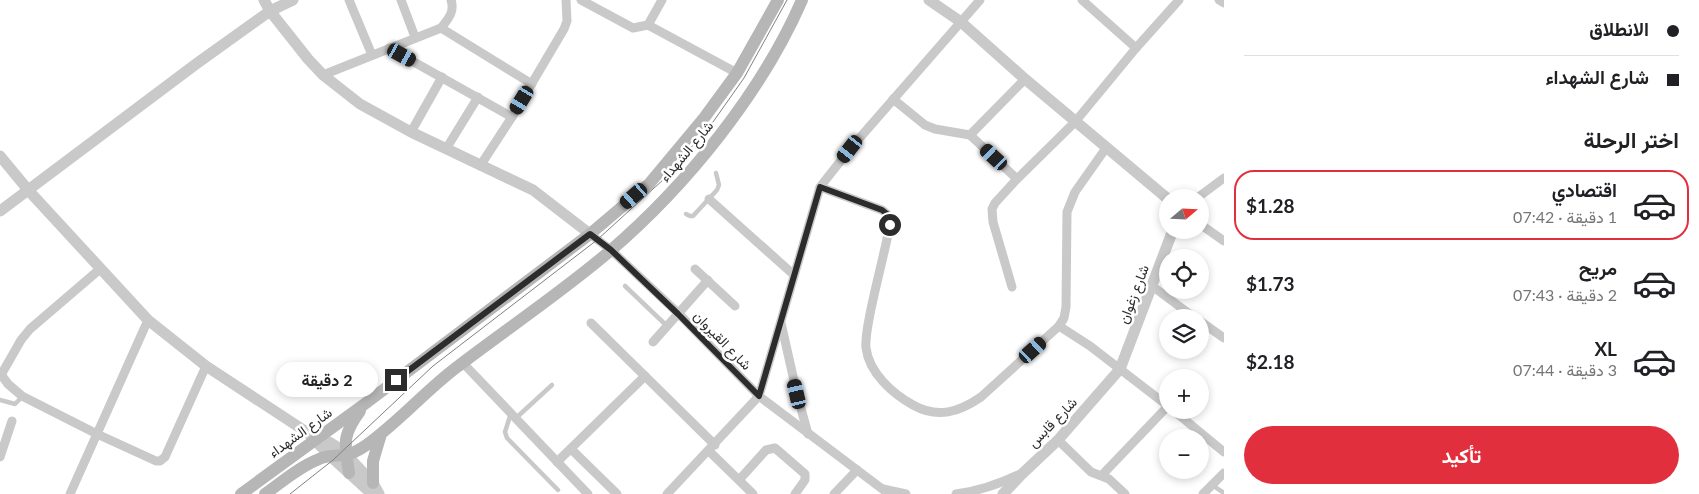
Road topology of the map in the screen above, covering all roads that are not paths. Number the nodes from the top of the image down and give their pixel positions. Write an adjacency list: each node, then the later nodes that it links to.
1 (264, 0): 17 (street)
2 (292, 0): 17 (street)
3 (350, 0): 24 (street)
4 (401, 0): 21 (street)
5 (451, 0): 20 (street)
6 (566, 0): 29 (street)
7 (581, 0): 19 (street)
8 (662, 0): 19 (street)
9 (778, 0): 25 (main road, شارع الشهداء)
10 (802, 0): 54 (main road, شارع الشهداء)
11 (929, 0): 18 (street)
12 (980, 0): 18 (street)
13 (1082, 0): 23 (street)
14 (1179, 0): 23 (street)
15 (1219, 0): 16 (street)
16 (1224, 3)
17 (270, 11): 26 (street); 45 (street)
18 (961, 22): 28 (street); 31 (street)
19 (648, 25): 25 (street)
20 (441, 28): 21 (street); 29 (street)
21 (415, 37): 22 (street)
22 (389, 48): 24 (street); 27 (street)
23 (1136, 48): 33 (street)
24 (372, 55): 26 (street)
25 (737, 73): 51 (main road, شارع الشهداء)
26 (323, 75): 34 (street)
27 (442, 77): 30 (street); 34 (street)
28 (1024, 79): 33 (street); 35 (street)
29 (532, 84): 32 (street)
30 (478, 97): 32 (street); 37 (street)
31 (893, 99): 35 (street); 43 (street)
32 (512, 117): 39 (street)
33 (1075, 122): 36 (street); 42 (street)
34 (411, 132): 37 (street)
35 (970, 134): 42 (street)
36 (1106, 148): 46 (street); 69 (street)
37 (446, 149): 39 (street)
38 (0, 156): 45 (street)
39 (480, 166): 51 (street)
40 (716, 173): 47 (lane)
41 (1224, 178): 44 (street)
42 (1017, 179): 61 (street)
43 (820, 187): 57 (street); 69 (street)
44 (1209, 189)
45 (29, 191): 48 (street); 55 (street)
46 (1159, 192)
47 (709, 199): 49 (lane); 57 (street)
48 (0, 211)
49 (686, 214)
50 (1209, 230): 53 (street)
51 (590, 234): 54 (street, شارع القيروان); 82 (main road, شارع الشهداء)
52 (1170, 239): 60 (street, شارع زغوان)
53 (1224, 240)
54 (611, 250): 64 (street, شارع القيروان); 73 (main road, شارع الشهداء)
55 (100, 269): 65 (street); 76 (street)
56 (695, 269): 58 (street)
57 (794, 275): 66 (street)
58 (708, 280): 62 (street); 64 (street)
59 (625, 286): 68 (lane)
60 (1152, 286): 63 (street); 75 (street, شارع زغوان)
61 (1012, 287)
62 (735, 306)
63 (1183, 309)
64 (678, 314): 68 (street); 80 (street, شارع القيروان)
65 (148, 320): 74 (street); 86 (street)
66 (781, 322): 80 (street); 88 (street)
67 (591, 323): 77 (street)
68 (667, 326): 72 (street)
69 (1059, 326): 75 (street)
70 (1209, 327): 71 (street)
71 (1224, 338)
72 (653, 342)
73 (462, 362): 83 (street); 87 (main road, شارع الشهداء)
74 (206, 366): 86 (street); 89 (street)
75 (1120, 369): 90 (street, شارع قابس); 102 (street)
76 (1, 374): 79 (street)
77 (645, 376): 91 (street); 92 (street)
78 (552, 385): 83 (lane)
79 (22, 396): 81 (lane); 86 (street)
80 (759, 396): 88 (street, شارع القيروان); 91 (street)
81 (0, 400)
82 (366, 403): 89 (main road, شارع الشهداء); 95 (main road)
83 (514, 416): 97 (street); 106 (lane)
84 (1184, 419): 93 (street)
85 (12, 421): 96 (street)
86 (97, 434): 109 (street)
87 (381, 434): 95 (main road, شارع الشهداء); 105 (main road)
88 (808, 434): 98 (street, شارع القيروان)
89 (314, 437): 94 (street); 95 (street); 110 (main road, شارع الشهداء)
90 (1058, 440): 101 (street, شارع قابس); 102 (street)
91 (712, 448): 103 (street); 114 (street)
92 (571, 449): 97 (street); 113 (street)
93 (1224, 452)
94 (329, 455): 95 (main road); 99 (street); 111 (main road)
95 (347, 455): 99 (main road); 105 (street)
96 (0, 457)
97 (557, 462): 112 (street)
98 (857, 470): 107 (street, شارع القيروان); 117 (street)
99 (349, 473): 105 (street)
100 (1224, 473): 104 (street)
101 (1022, 474): 119 (street); 120 (street, شارع قابس)
102 (1102, 475): 121 (street)
103 (738, 480): 115 (street); 116 (street)
104 (1212, 485): 108 (lane); 122 (street)
105 (375, 490)
106 (558, 490)
107 (886, 492): 118 (street)
108 (1224, 493)
109 (70, 494)
110 (241, 494)
111 (265, 494)
112 (588, 494)
113 (617, 494)
114 (668, 494)
115 (753, 494)
116 (794, 494)
117 (834, 494)
118 (906, 494)
119 (956, 494)
120 (1003, 494)
121 (1125, 494)
122 (1203, 494)

